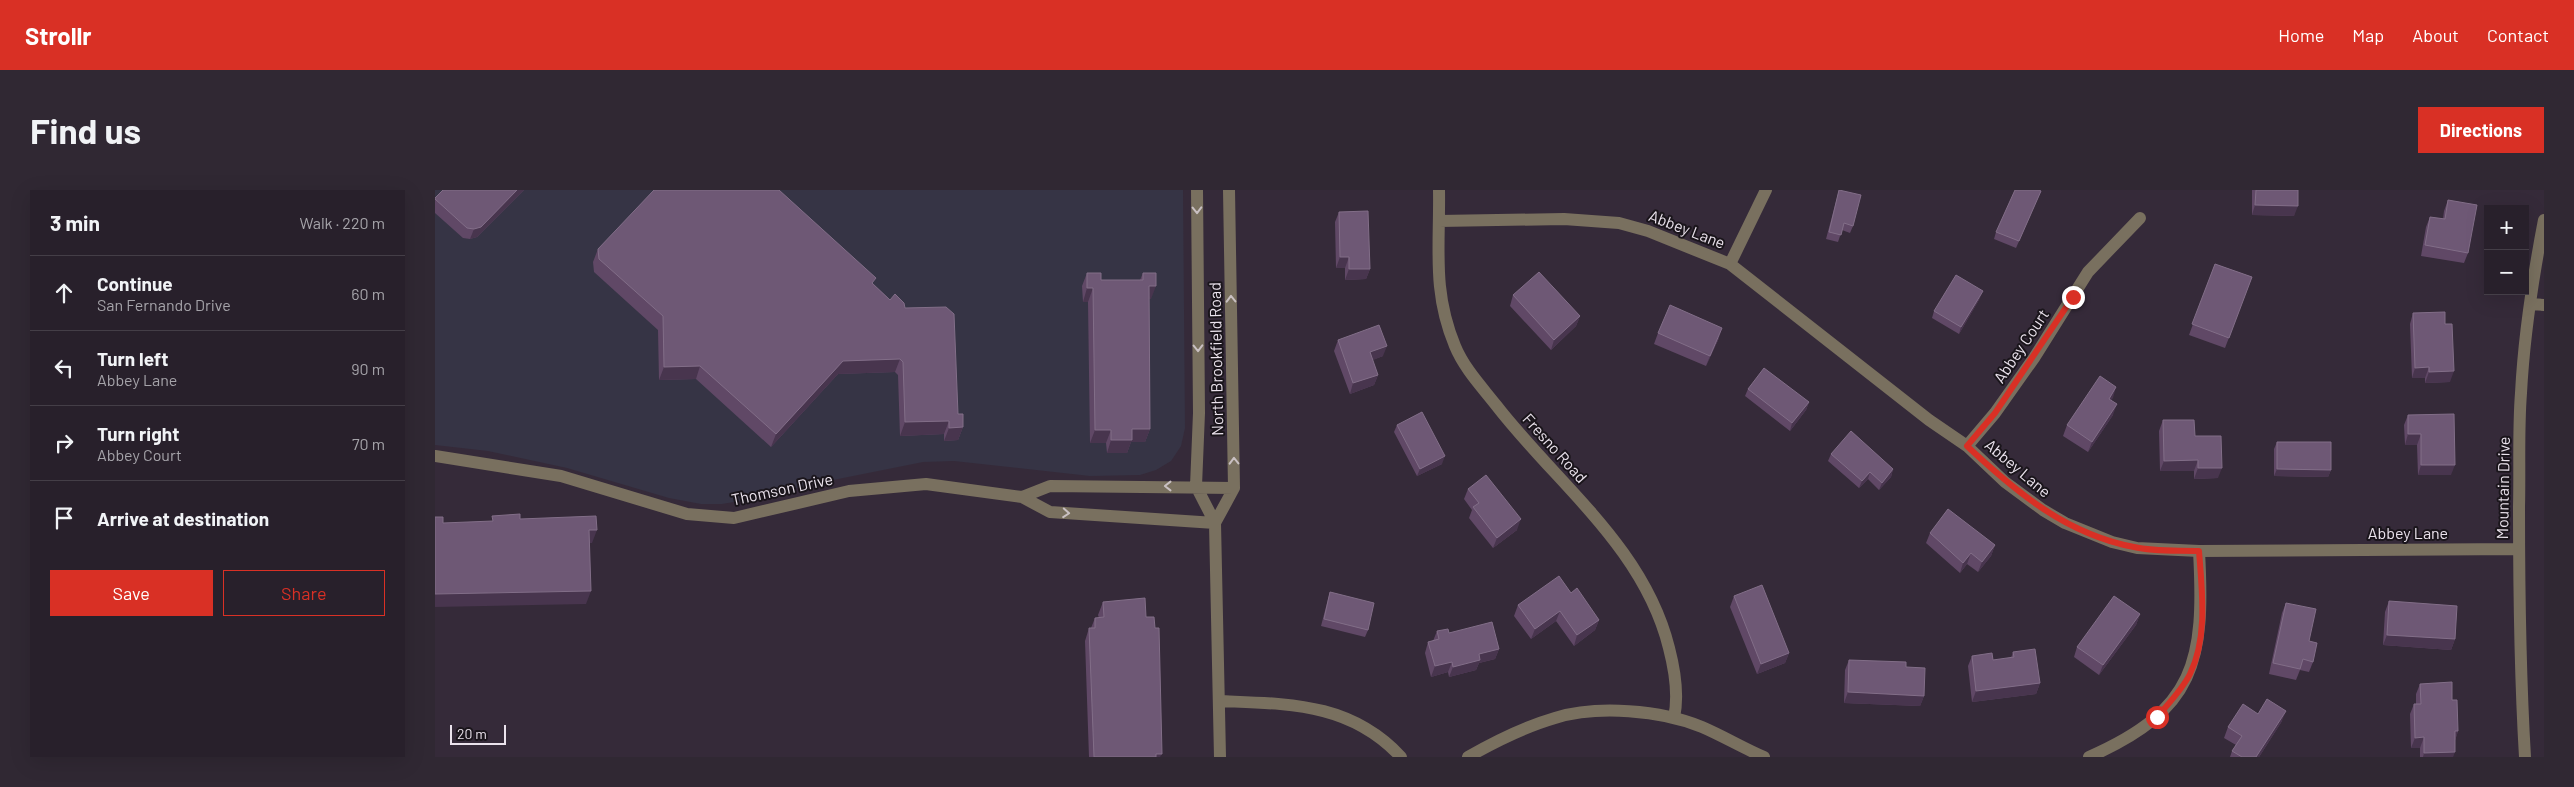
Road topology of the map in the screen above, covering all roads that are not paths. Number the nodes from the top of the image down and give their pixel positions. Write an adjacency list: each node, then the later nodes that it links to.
1 (1197, 190): 13 (street, North Brookfield Road, one-way to 13)
2 (1229, 190): 14 (street, North Brookfield Road, one-way to 2)
3 (1439, 190): 7 (street, Fresno Road)
4 (1766, 190): 8 (street)
5 (2140, 218): 11 (street, Abbey Court)
6 (2544, 220): 9 (street, Mountain Drive)
7 (1439, 221): 8 (street, Abbey Lane); 20 (street, Fresno Road)
8 (1730, 264): 11 (street, Abbey Lane)
9 (2530, 304): 10 (street); 17 (street, Mountain Drive)
10 (2544, 305)
11 (1967, 446): 18 (street, Abbey Lane)
12 (435, 456): 15 (street, Thomson Drive)
13 (1196, 486): 14 (street, Thomson Drive); 15 (street, Thomson Drive, one-way to 15); 16 (street, North Brookfield Road)
14 (1234, 488): 16 (street, North Brookfield Road)
15 (1021, 497): 16 (street, Thomson Drive, one-way to 16)
16 (1215, 523): 19 (street, North Brookfield Road)
17 (2519, 549): 18 (street, Abbey Lane); 26 (street, Mountain Drive)
18 (2199, 551): 25 (street)
19 (1219, 701): 21 (street, North Brookfield Road); 22 (street)
20 (1674, 718): 23 (street); 24 (street)
21 (1219, 757)
22 (1401, 757)
23 (1468, 757)
24 (1764, 757)
25 (2089, 757)
26 (2525, 757)

